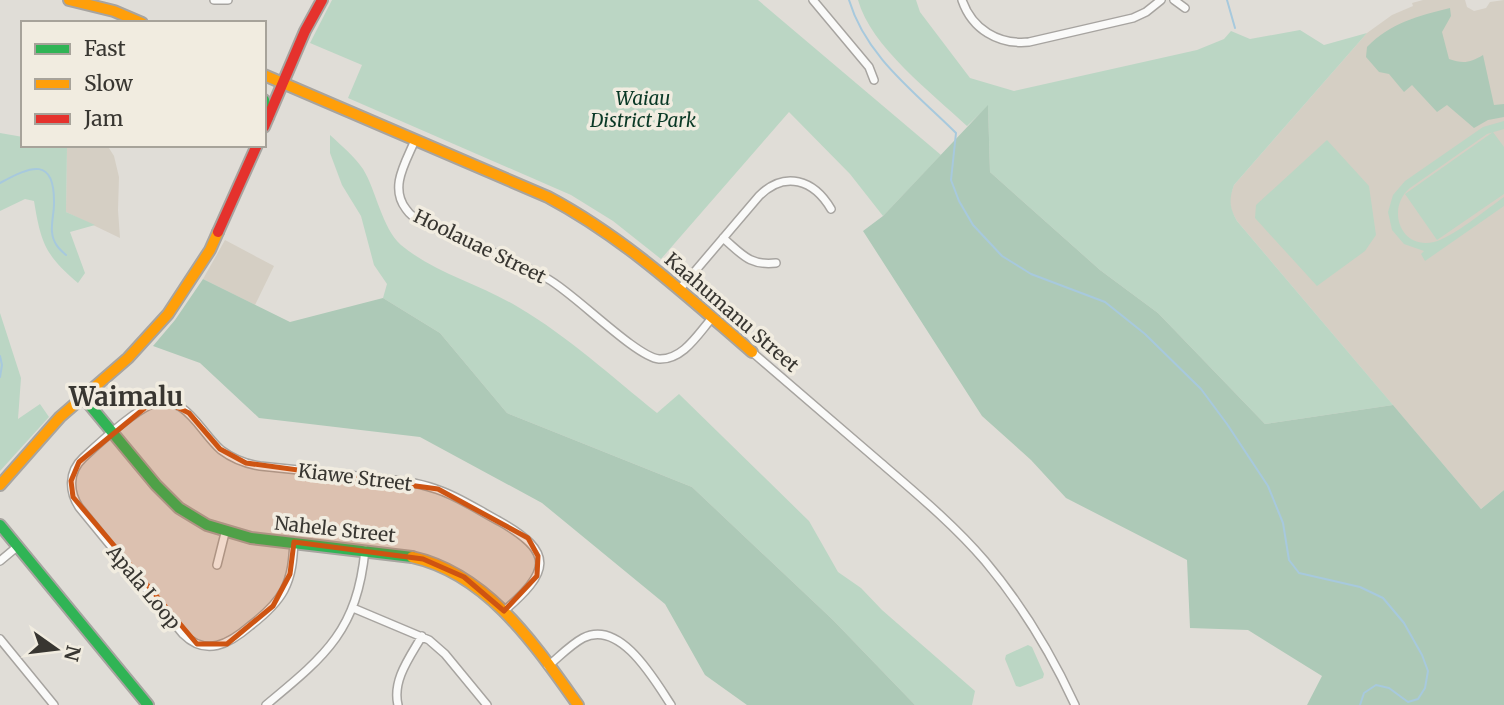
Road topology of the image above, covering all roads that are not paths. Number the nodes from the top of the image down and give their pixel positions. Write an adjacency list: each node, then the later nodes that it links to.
1 (69, 0): 10 (street)
2 (214, 0): 3 (street)
3 (228, 0)
4 (322, 0): 13 (street)
5 (813, 0): 12 (street)
6 (962, 0): 7 (street)
7 (1161, 0)
8 (1174, 0): 9 (street)
9 (1185, 8)
10 (137, 21)
11 (266, 76): 13 (street, Kaahumanu Street)
12 (874, 80)
13 (283, 83): 14 (street); 15 (street, Kaahumanu Street)
14 (266, 122)
15 (415, 140): 20 (street, Kaahumanu Street); 21 (street, Hoolauae Street)
16 (256, 147): 23 (street)
17 (831, 209): 18 (street)
18 (723, 238): 19 (street); 20 (street)
19 (776, 263)
20 (679, 290): 21 (street, Kaahumanu Street)
21 (712, 318): 22 (street, Kaahumanu Street)
22 (752, 352): 45 (street, Kaahumanu Street)
23 (83, 397): 24 (street, Nahele Street); 25 (street)
24 (113, 434): 27 (street, Nahele Street); 28 (street, Apala Loop); 34 (street, Kiawe Street)
25 (0, 485)
26 (0, 525): 29 (street)
27 (225, 533): 28 (street, Nahele Street); 32 (street)
28 (294, 542): 30 (street, Nahele Street)
29 (18, 546): 31 (street); 39 (street)
30 (365, 550): 33 (street); 34 (street, Nahele Street)
31 (0, 561)
32 (217, 565)
33 (353, 608): 35 (street); 40 (street)
34 (504, 611): 37 (street, Nahele Street)
35 (422, 636): 41 (street); 42 (street)
36 (0, 639): 38 (street)
37 (548, 666): 43 (street, Nahele Street); 44 (street)
38 (54, 705)
39 (148, 705)
40 (266, 705)
41 (398, 705)
42 (487, 705)
43 (578, 705)
44 (671, 705)
45 (1075, 705)

